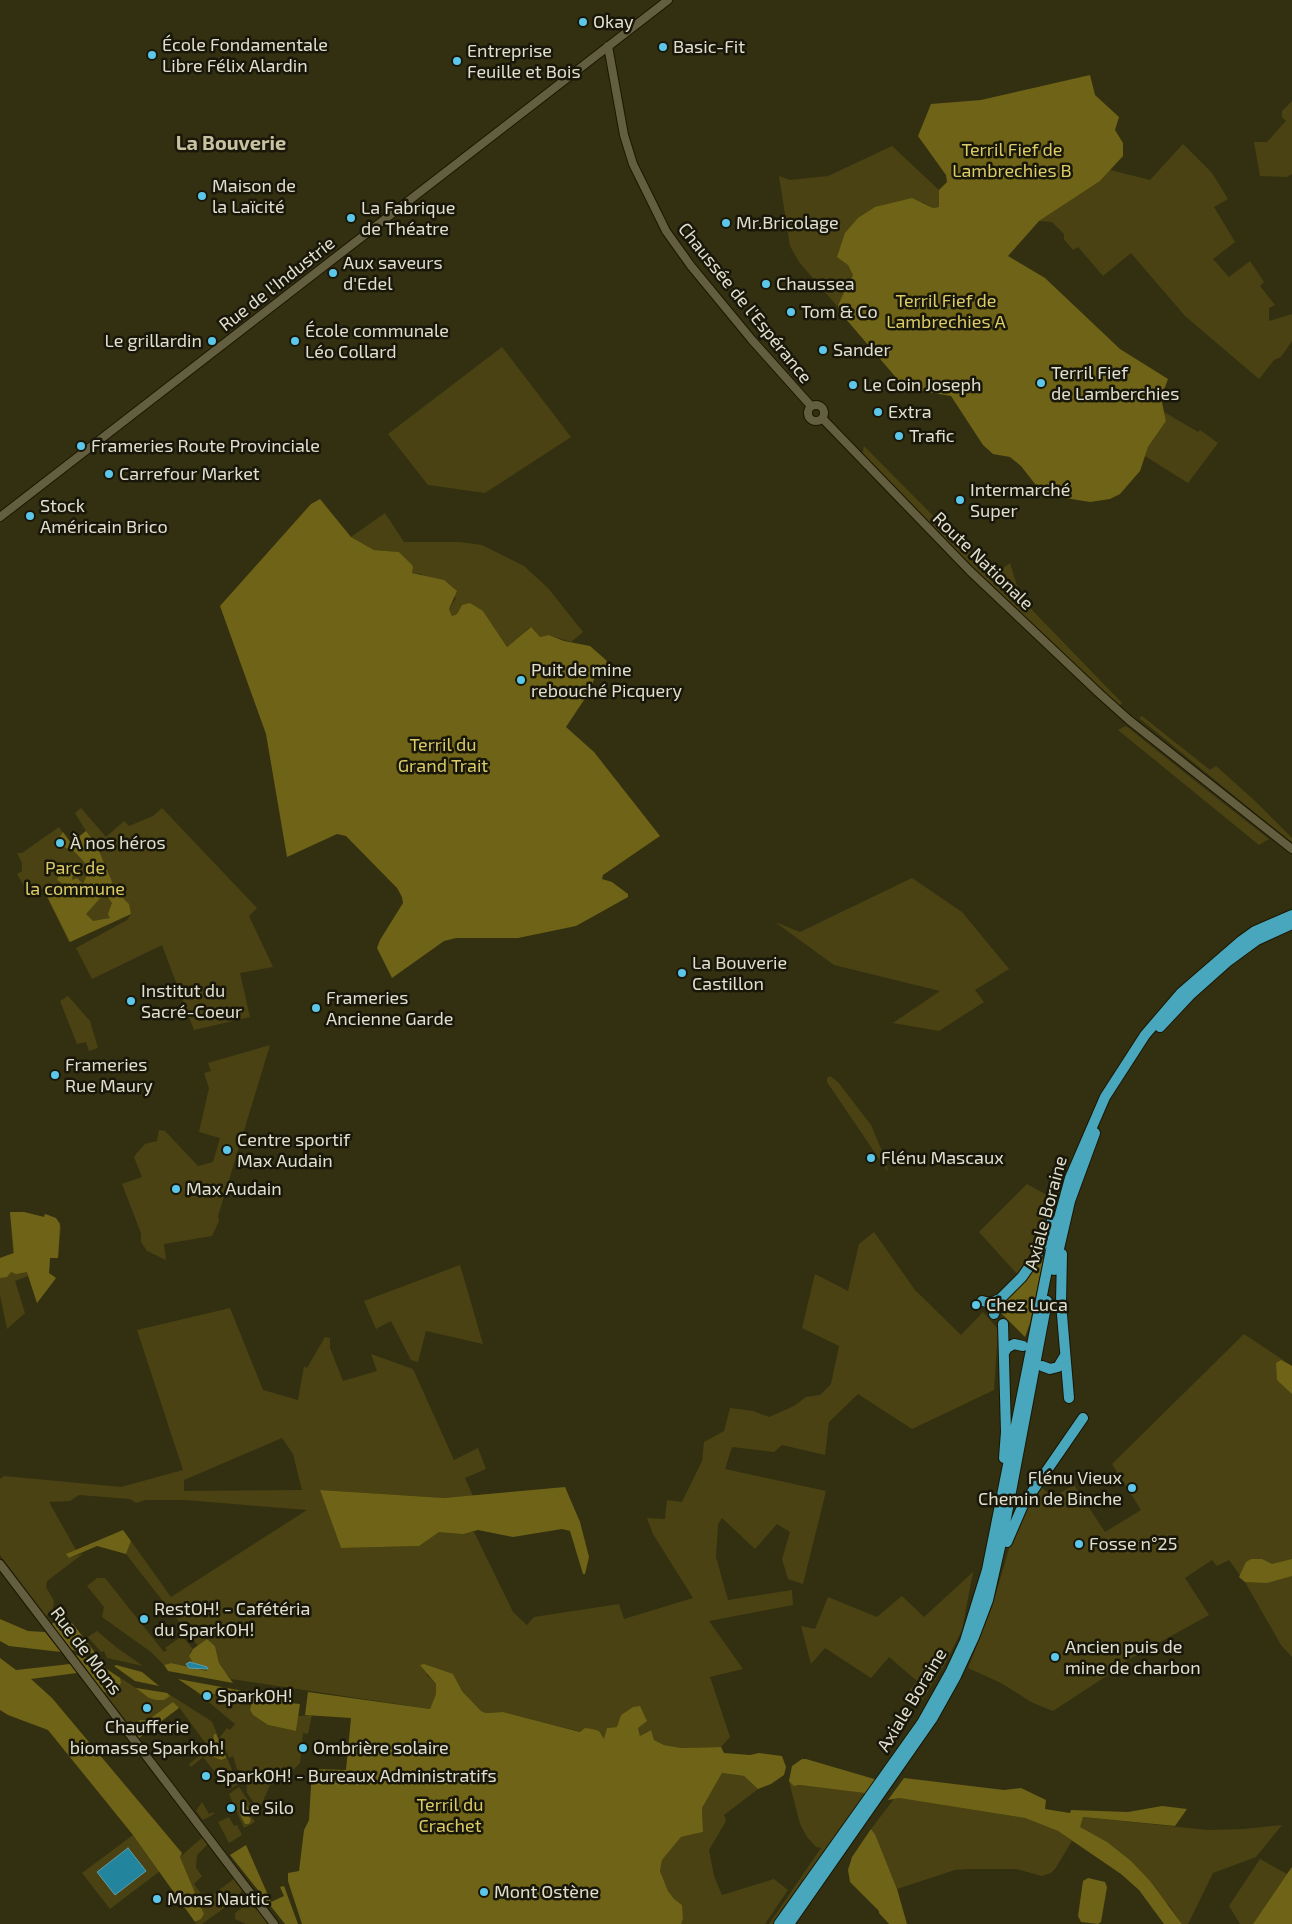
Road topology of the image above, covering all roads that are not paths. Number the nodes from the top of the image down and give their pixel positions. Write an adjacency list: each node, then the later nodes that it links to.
1 (668, 0): 2 (main road, Rue de l'Industrie)
2 (608, 46): 3 (main road, Chaussée de l'Espérance); 4 (main road, Rue de l'Industrie)
3 (822, 418): 5 (main road, Route Nationale)
4 (0, 517)
5 (1292, 850)
6 (1292, 915): 8 (highway, Axiale Boraine)
7 (1292, 924): 9 (highway, Axiale Boraine)
8 (1065, 1193): 10 (highway); 14 (highway, Axiale Boraine)
9 (1067, 1214): 14 (highway, Axiale Boraine); 17 (highway)
10 (1000, 1298): 11 (highway); 12 (highway)
11 (982, 1301)
12 (994, 1314)
13 (1003, 1324): 16 (highway)
14 (1036, 1340): 19 (highway)
15 (1023, 1346): 16 (highway)
16 (1004, 1353): 22 (highway)
17 (1064, 1356): 18 (highway); 20 (highway)
18 (1042, 1366)
19 (1030, 1376): 22 (highway, Axiale Boraine); 24 (highway, Axiale Boraine)
20 (1069, 1398)
21 (1083, 1418): 24 (highway)
22 (999, 1511): 25 (highway, Axiale Boraine)
23 (0, 1564): 27 (main road, Rue de Mons)
24 (988, 1600): 25 (highway, Axiale Boraine)
25 (965, 1650): 26 (highway, Axiale Boraine)
26 (874, 1797): 30 (highway, Axiale Boraine); 31 (highway, Axiale Boraine)
27 (232, 1867): 28 (main road, Rue de Mons); 29 (main road)
28 (274, 1924)
29 (278, 1924)
30 (779, 1924)
31 (789, 1924)

